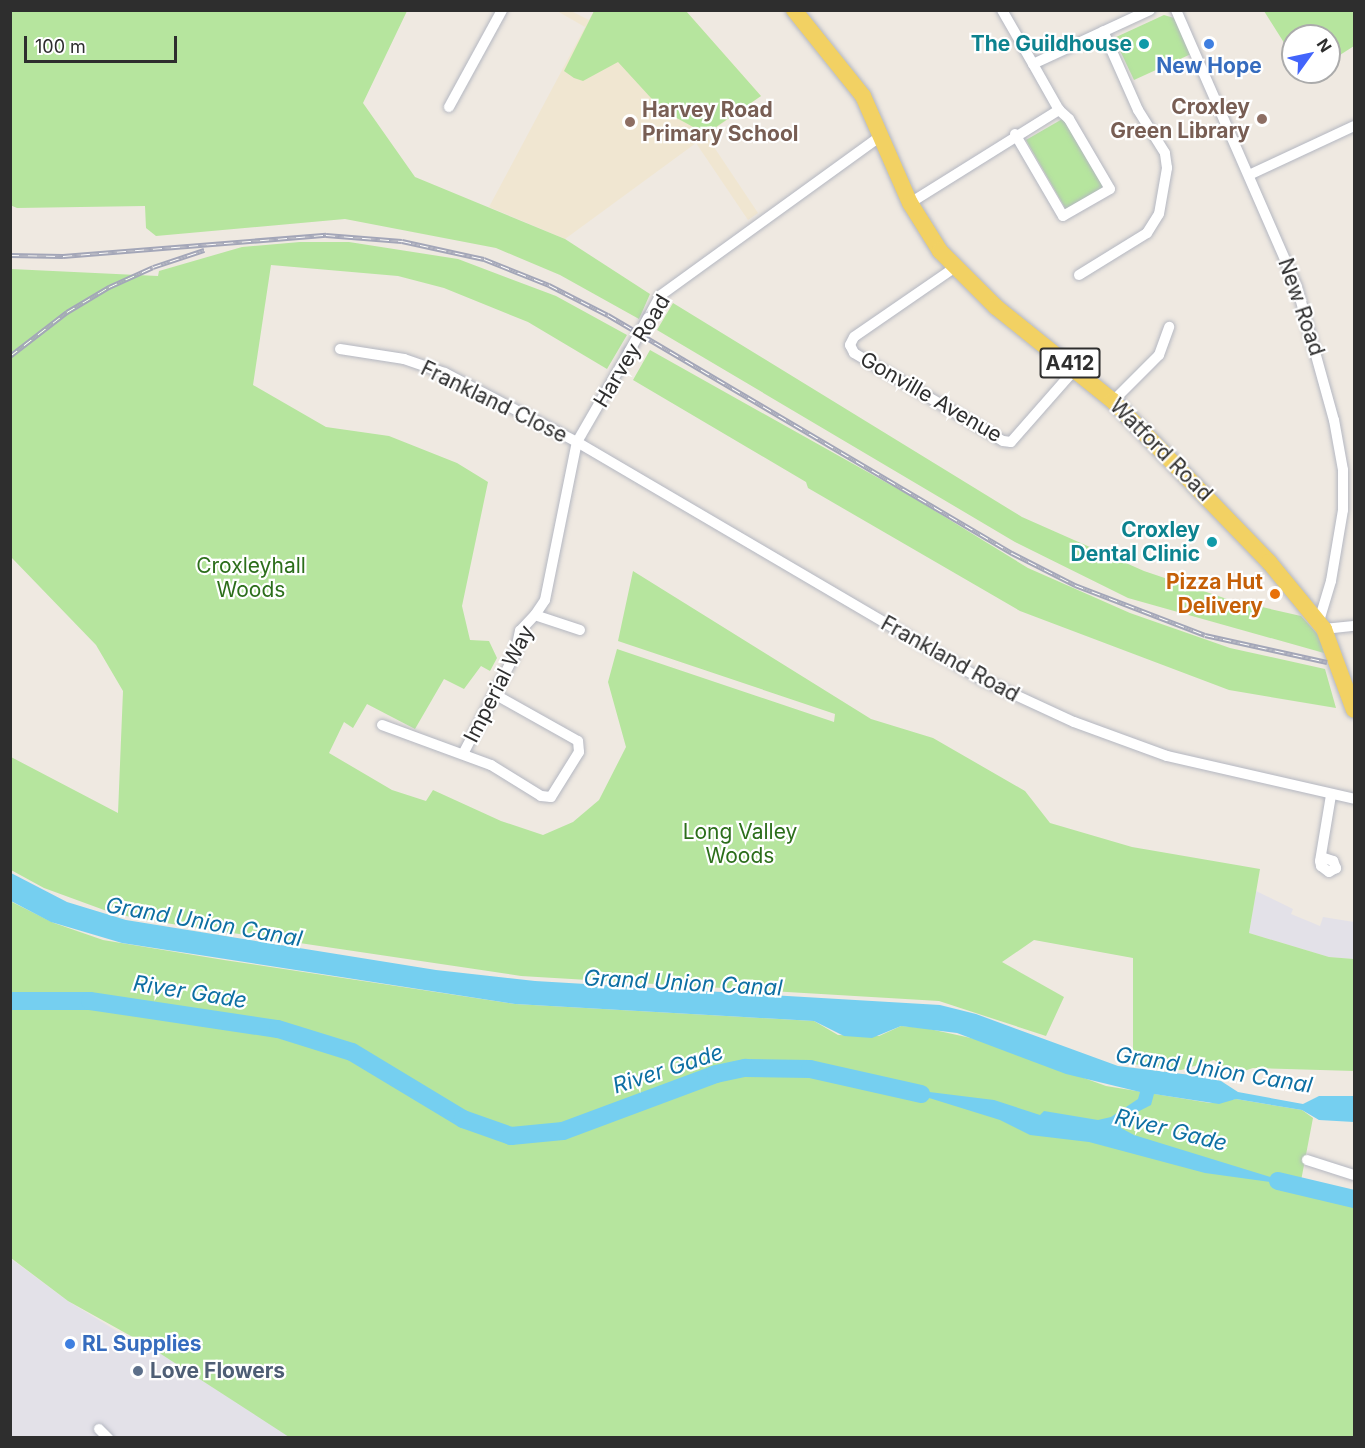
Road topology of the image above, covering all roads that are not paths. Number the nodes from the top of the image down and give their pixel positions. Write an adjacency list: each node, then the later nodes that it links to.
1 (502, 10): 8 (street)
2 (794, 10): 12 (main road, Watford Road / A412)
3 (1002, 10): 7 (street)
4 (1150, 10): 6 (street)
5 (1176, 10): 13 (street, New Road)
6 (1103, 31): 7 (street); 16 (street)
7 (1033, 64): 9 (street)
8 (449, 107)
9 (1059, 110): 11 (street); 11 (street)
10 (1354, 126): 13 (street)
11 (1015, 134): 14 (street)
12 (881, 136): 14 (main road, Watford Road / A412); 21 (street, Harvey Road, bridge)
13 (1249, 175): 23 (street, New Road)
14 (910, 203): 15 (main road, Watford Road / A412)
15 (954, 268): 19 (main road, Watford Road / A412); 19 (street, Gonville Avenue)
16 (1079, 275)
17 (1169, 327): 20 (street)
18 (340, 349): 21 (street, Frankland Close)
19 (1076, 368): 20 (main road, Watford Road / A412)
20 (1113, 401): 23 (main road, Watford Road / A412)
21 (578, 442): 22 (street, Harvey Road); 30 (street, Frankland Road)
22 (535, 615): 25 (street); 26 (street, Imperial Way)
23 (1321, 625): 24 (street); 27 (main road, Watford Road / A412)
24 (1354, 626)
25 (580, 630)
26 (496, 695): 29 (street, Imperial Way); 29 (street)
27 (1354, 710)
28 (382, 725): 29 (street)
29 (463, 754)
30 (1331, 795): 31 (street, Frankland Road); 32 (street)
31 (1354, 799)
32 (1321, 857)
33 (1307, 1160): 34 (street)
34 (1354, 1175)
35 (99, 1429): 36 (street)
36 (108, 1437)

